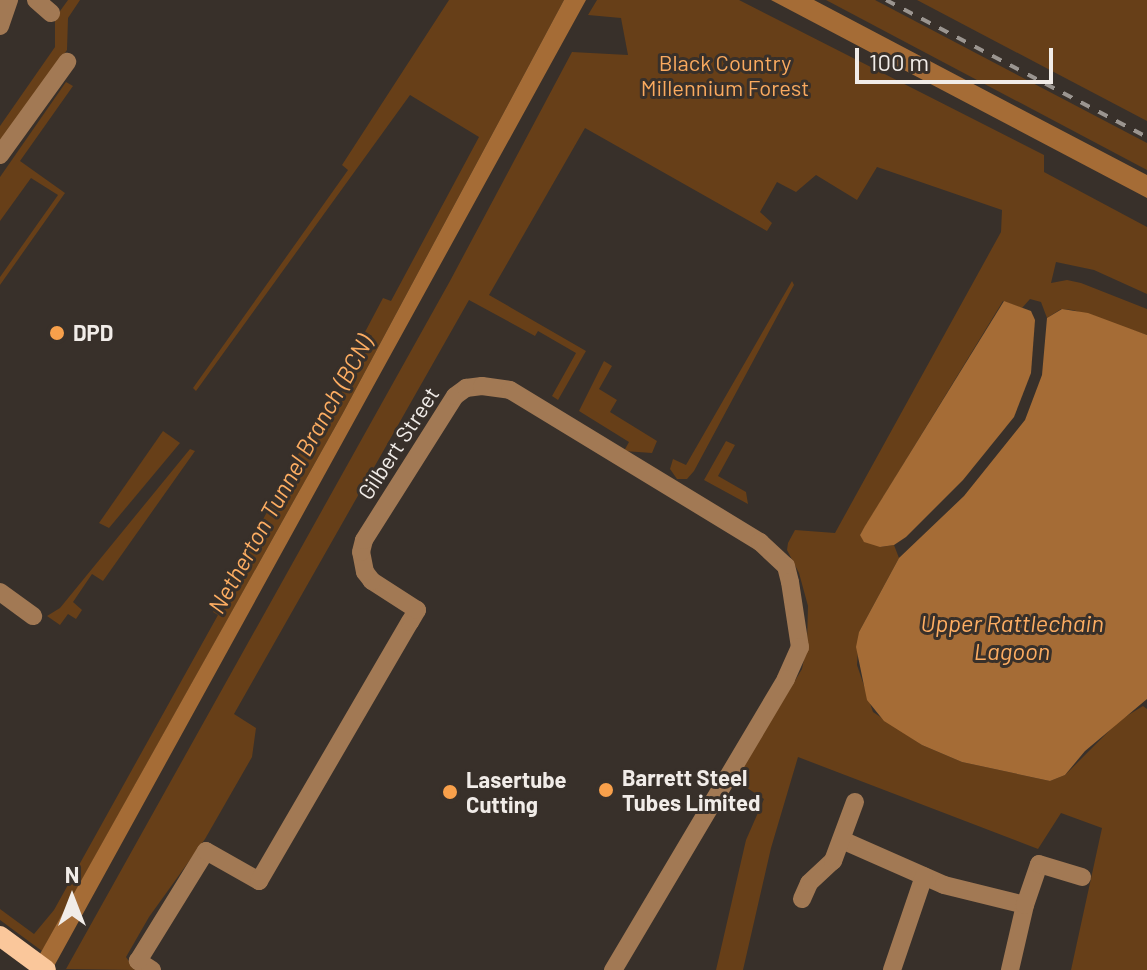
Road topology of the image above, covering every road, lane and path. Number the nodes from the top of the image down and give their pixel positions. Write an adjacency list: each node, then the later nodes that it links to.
1 (9, 0): 4 (street)
2 (36, 0): 3 (street)
3 (51, 13)
4 (0, 26)
5 (67, 62): 6 (street)
6 (0, 155)
7 (0, 592): 8 (street)
8 (33, 616)
9 (855, 802): 10 (street)
10 (842, 840): 11 (street); 13 (street)
11 (924, 876): 14 (street); 19 (street)
12 (1082, 877): 14 (street)
13 (802, 899)
14 (1025, 905): 20 (street)
15 (0, 936): 16 (main road)
16 (46, 970)
17 (152, 970): 18 (street, Gilbert Street)
18 (613, 970)
19 (892, 970)
20 (1010, 970)

